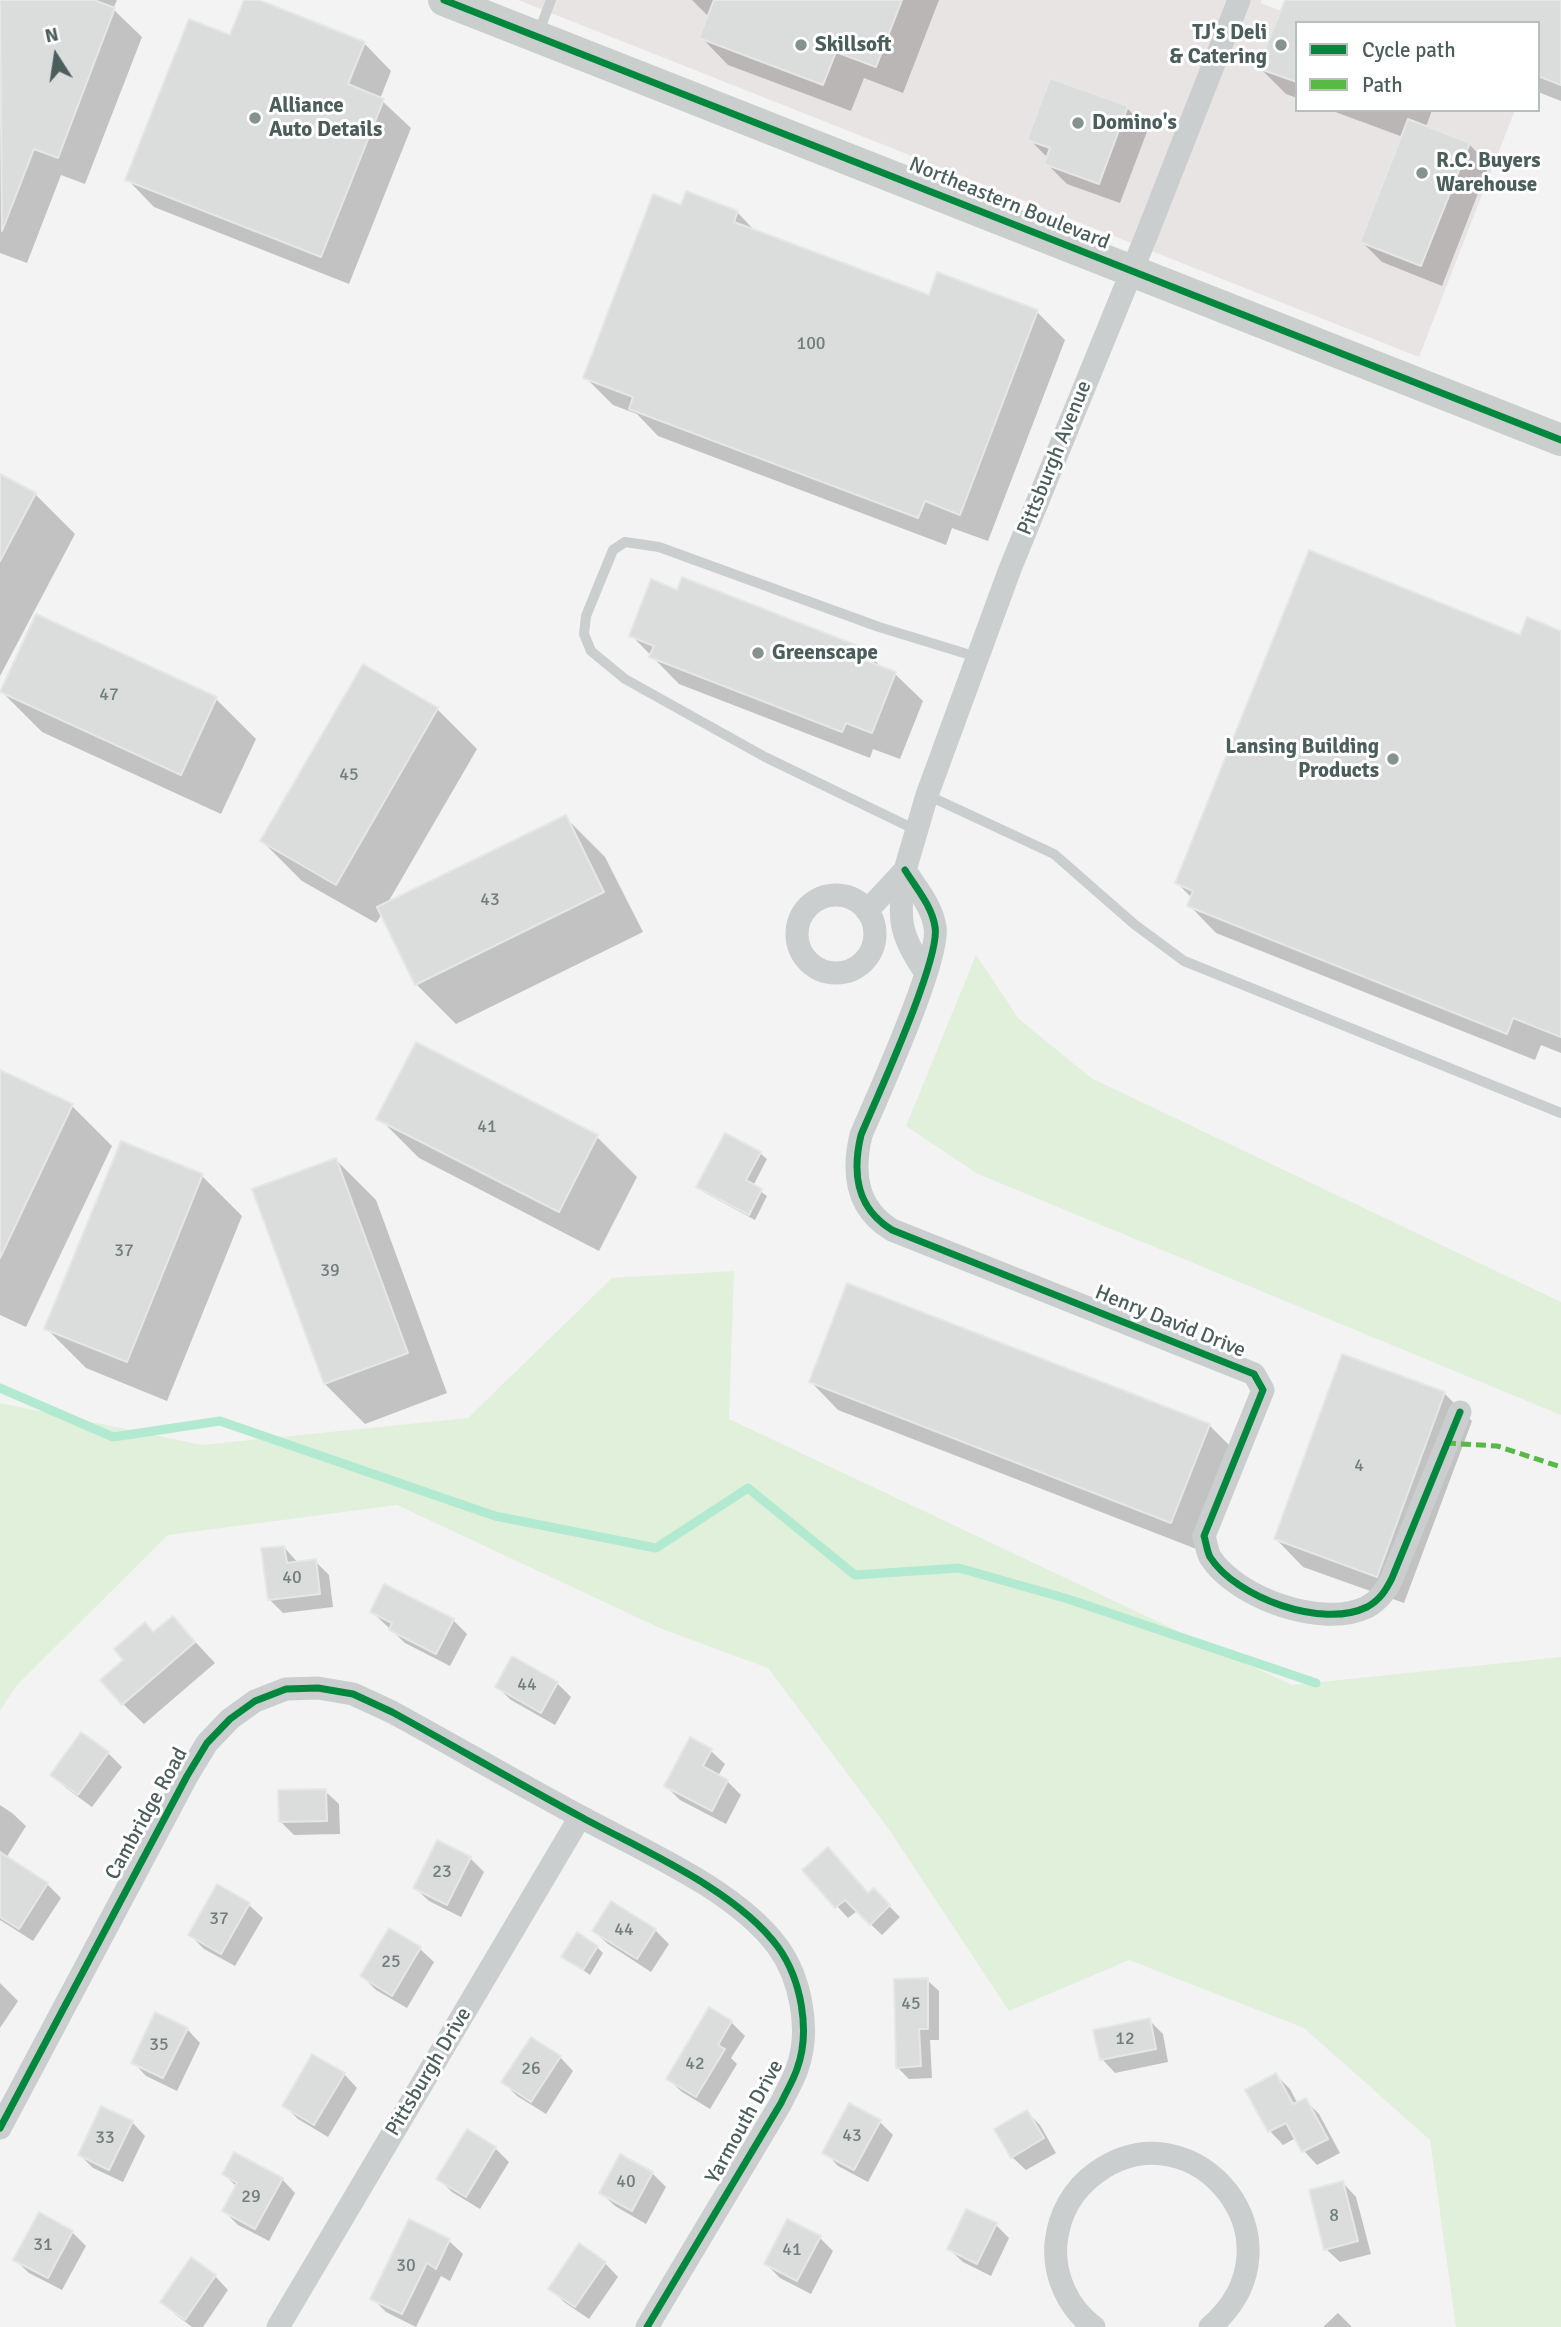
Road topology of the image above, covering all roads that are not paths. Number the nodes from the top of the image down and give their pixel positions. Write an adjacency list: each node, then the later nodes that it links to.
1 (444, 0): 4 (street, Northeastern Boulevard)
2 (551, 0): 4 (lane)
3 (1239, 0): 5 (street, Pittsburgh Avenue)
4 (537, 37): 5 (street, Northeastern Boulevard)
5 (1131, 271): 6 (street, Northeastern Boulevard); 7 (street, Pittsburgh Avenue)
6 (1561, 440)
7 (977, 657): 8 (street, Pittsburgh Avenue); 9 (lane)
8 (927, 795): 9 (street, Pittsburgh Avenue); 13 (lane)
9 (916, 830): 10 (street, Pittsburgh Avenue)
10 (905, 870): 11 (street, Pittsburgh Avenue); 12 (street); 12 (street, Henry David Drive)
11 (867, 911)
12 (926, 972): 14 (street, Henry David Drive)
13 (1561, 1113)
14 (1460, 1412)
15 (580, 1817): 16 (street, Cambridge Road); 17 (street, Pittsburgh Drive); 18 (street, Yarmouth Drive)
16 (0, 2128)
17 (278, 2327)
18 (647, 2327)
19 (1094, 2327): 20 (street)
20 (1211, 2327)

